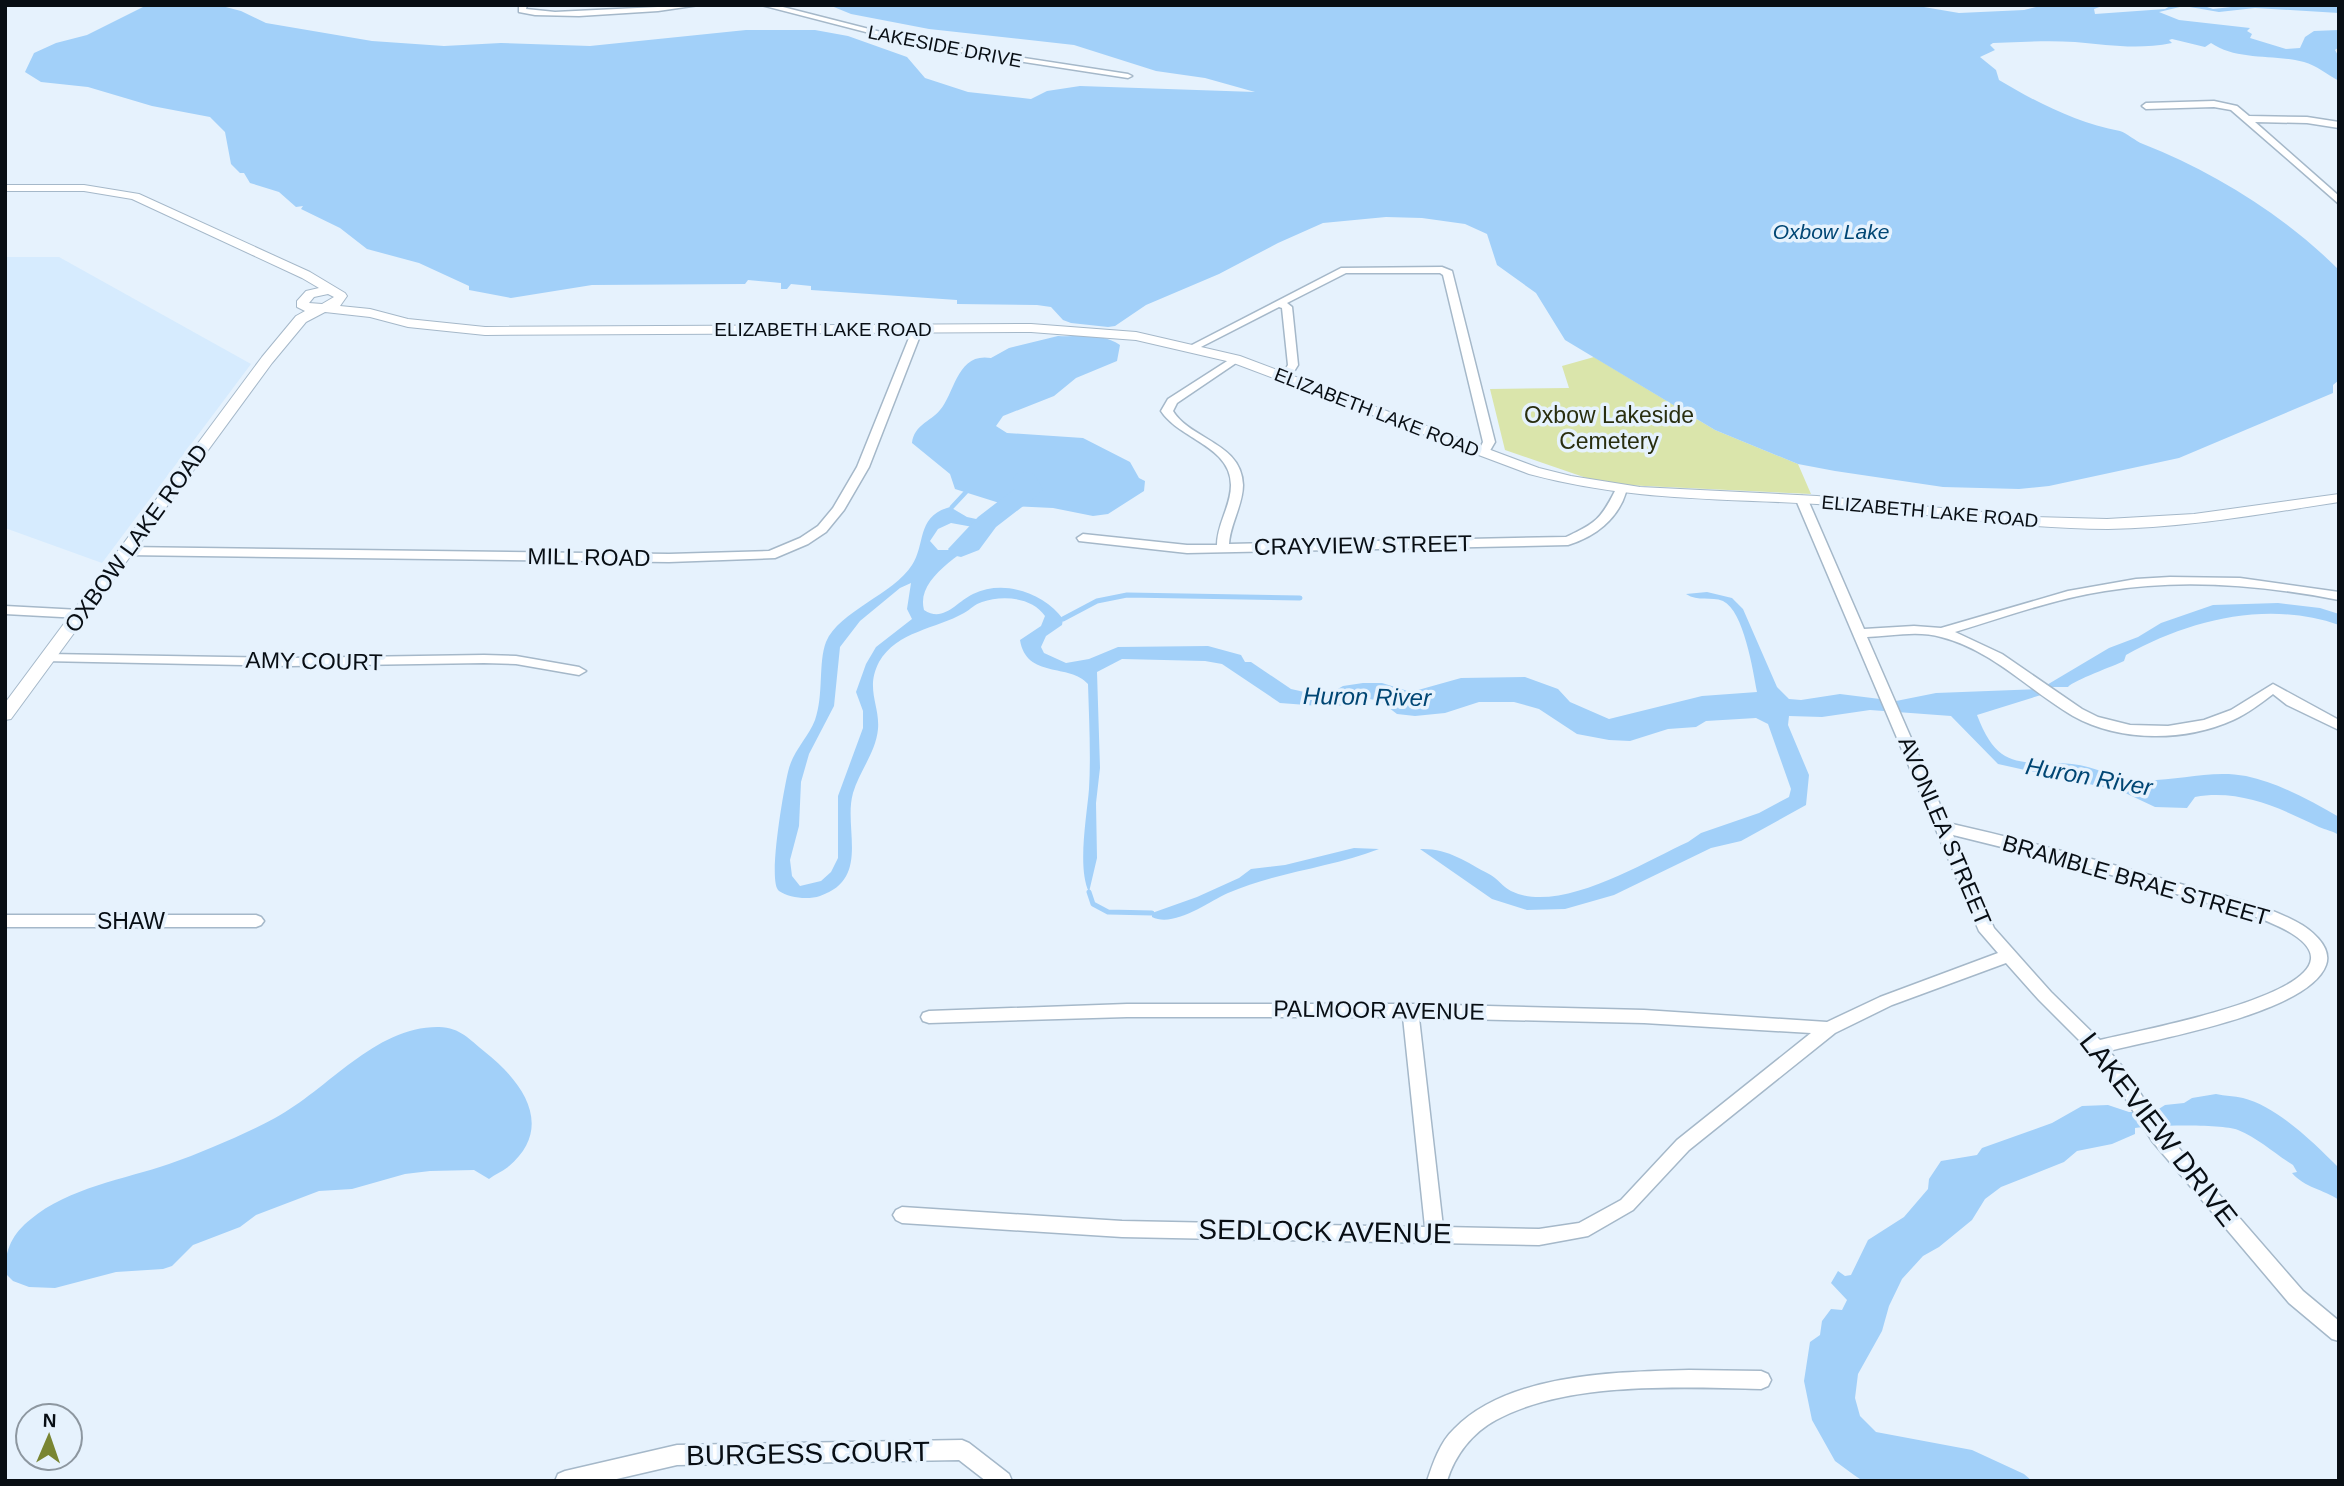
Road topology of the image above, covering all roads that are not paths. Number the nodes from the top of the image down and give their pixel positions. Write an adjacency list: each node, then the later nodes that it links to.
1 (523, 5): 2 (street)
2 (695, 5)
3 (765, 5): 4 (street, LAKESIDE DRIVE)
4 (1128, 76)
5 (2146, 106): 6 (street)
6 (2248, 119): 7 (street); 9 (street)
7 (2339, 125)
8 (5, 188): 10 (street, ELIZABETH LAKE ROAD)
9 (2339, 201)
10 (268, 259): 11 (street, ELIZABETH LAKE ROAD); 12 (street, ELIZABETH LAKE ROAD)
11 (306, 299): 12 (street); 14 (street, ELIZABETH LAKE ROAD); 19 (street, OXBOW LAKE ROAD)
12 (339, 299): 14 (street, ELIZABETH LAKE ROAD); 15 (street); 16 (street, ELIZABETH LAKE ROAD)
13 (1281, 304): 17 (street); 20 (street); 21 (street)
14 (321, 308): 15 (street, OXBOW LAKE ROAD)
15 (298, 323): 19 (street, OXBOW LAKE ROAD)
16 (918, 328): 17 (street, ELIZABETH LAKE ROAD); 27 (street, MILL ROAD)
17 (1193, 347): 18 (street, ELIZABETH LAKE ROAD)
18 (1235, 359): 20 (street, ELIZABETH LAKE ROAD); 26 (street)
19 (267, 360): 27 (street, OXBOW LAKE ROAD)
20 (1286, 376): 21 (street, ELIZABETH LAKE ROAD)
21 (1485, 452): 22 (street, ELIZABETH LAKE ROAD)
22 (1620, 492): 24 (street, ELIZABETH LAKE ROAD); 26 (street, CRAYVIEW STREET)
23 (2339, 498): 24 (street, ELIZABETH LAKE ROAD)
24 (1802, 500): 32 (street, AVONLEA STREET)
25 (1083, 538): 26 (street, CRAYVIEW STREET)
26 (1223, 547)
27 (125, 551): 30 (street, OXBOW LAKE ROAD)
28 (2339, 596): 31 (street)
29 (5, 610): 30 (street)
30 (80, 614): 33 (street, OXBOW LAKE ROAD)
31 (1943, 632): 32 (street); 36 (street)
32 (1859, 634): 37 (street, AVONLEA STREET)
33 (48, 658): 34 (street, AMY COURT); 35 (street, OXBOW LAKE ROAD)
34 (579, 671)
35 (5, 715)
36 (2339, 726)
37 (1942, 827): 40 (street, AVONLEA STREET); 44 (street, BRAMBLE BRAE STREET)
38 (5, 921): 39 (street, SHAW)
39 (256, 921)
40 (2007, 956): 43 (street); 44 (street, LAKEVIEW DRIVE)
41 (1410, 1010): 42 (street, PALMOOR AVENUE); 43 (street, PALMOOR AVENUE); 46 (street)
42 (929, 1017)
43 (1829, 1028): 46 (street, SEDLOCK AVENUE)
44 (2097, 1047): 47 (street, LAKEVIEW DRIVE)
45 (902, 1215): 46 (street, SEDLOCK AVENUE)
46 (1435, 1234)
47 (2339, 1333)
48 (1761, 1380): 51 (street)
49 (565, 1481): 50 (street, BURGESS COURT)
50 (1002, 1481)
51 (1437, 1481)

